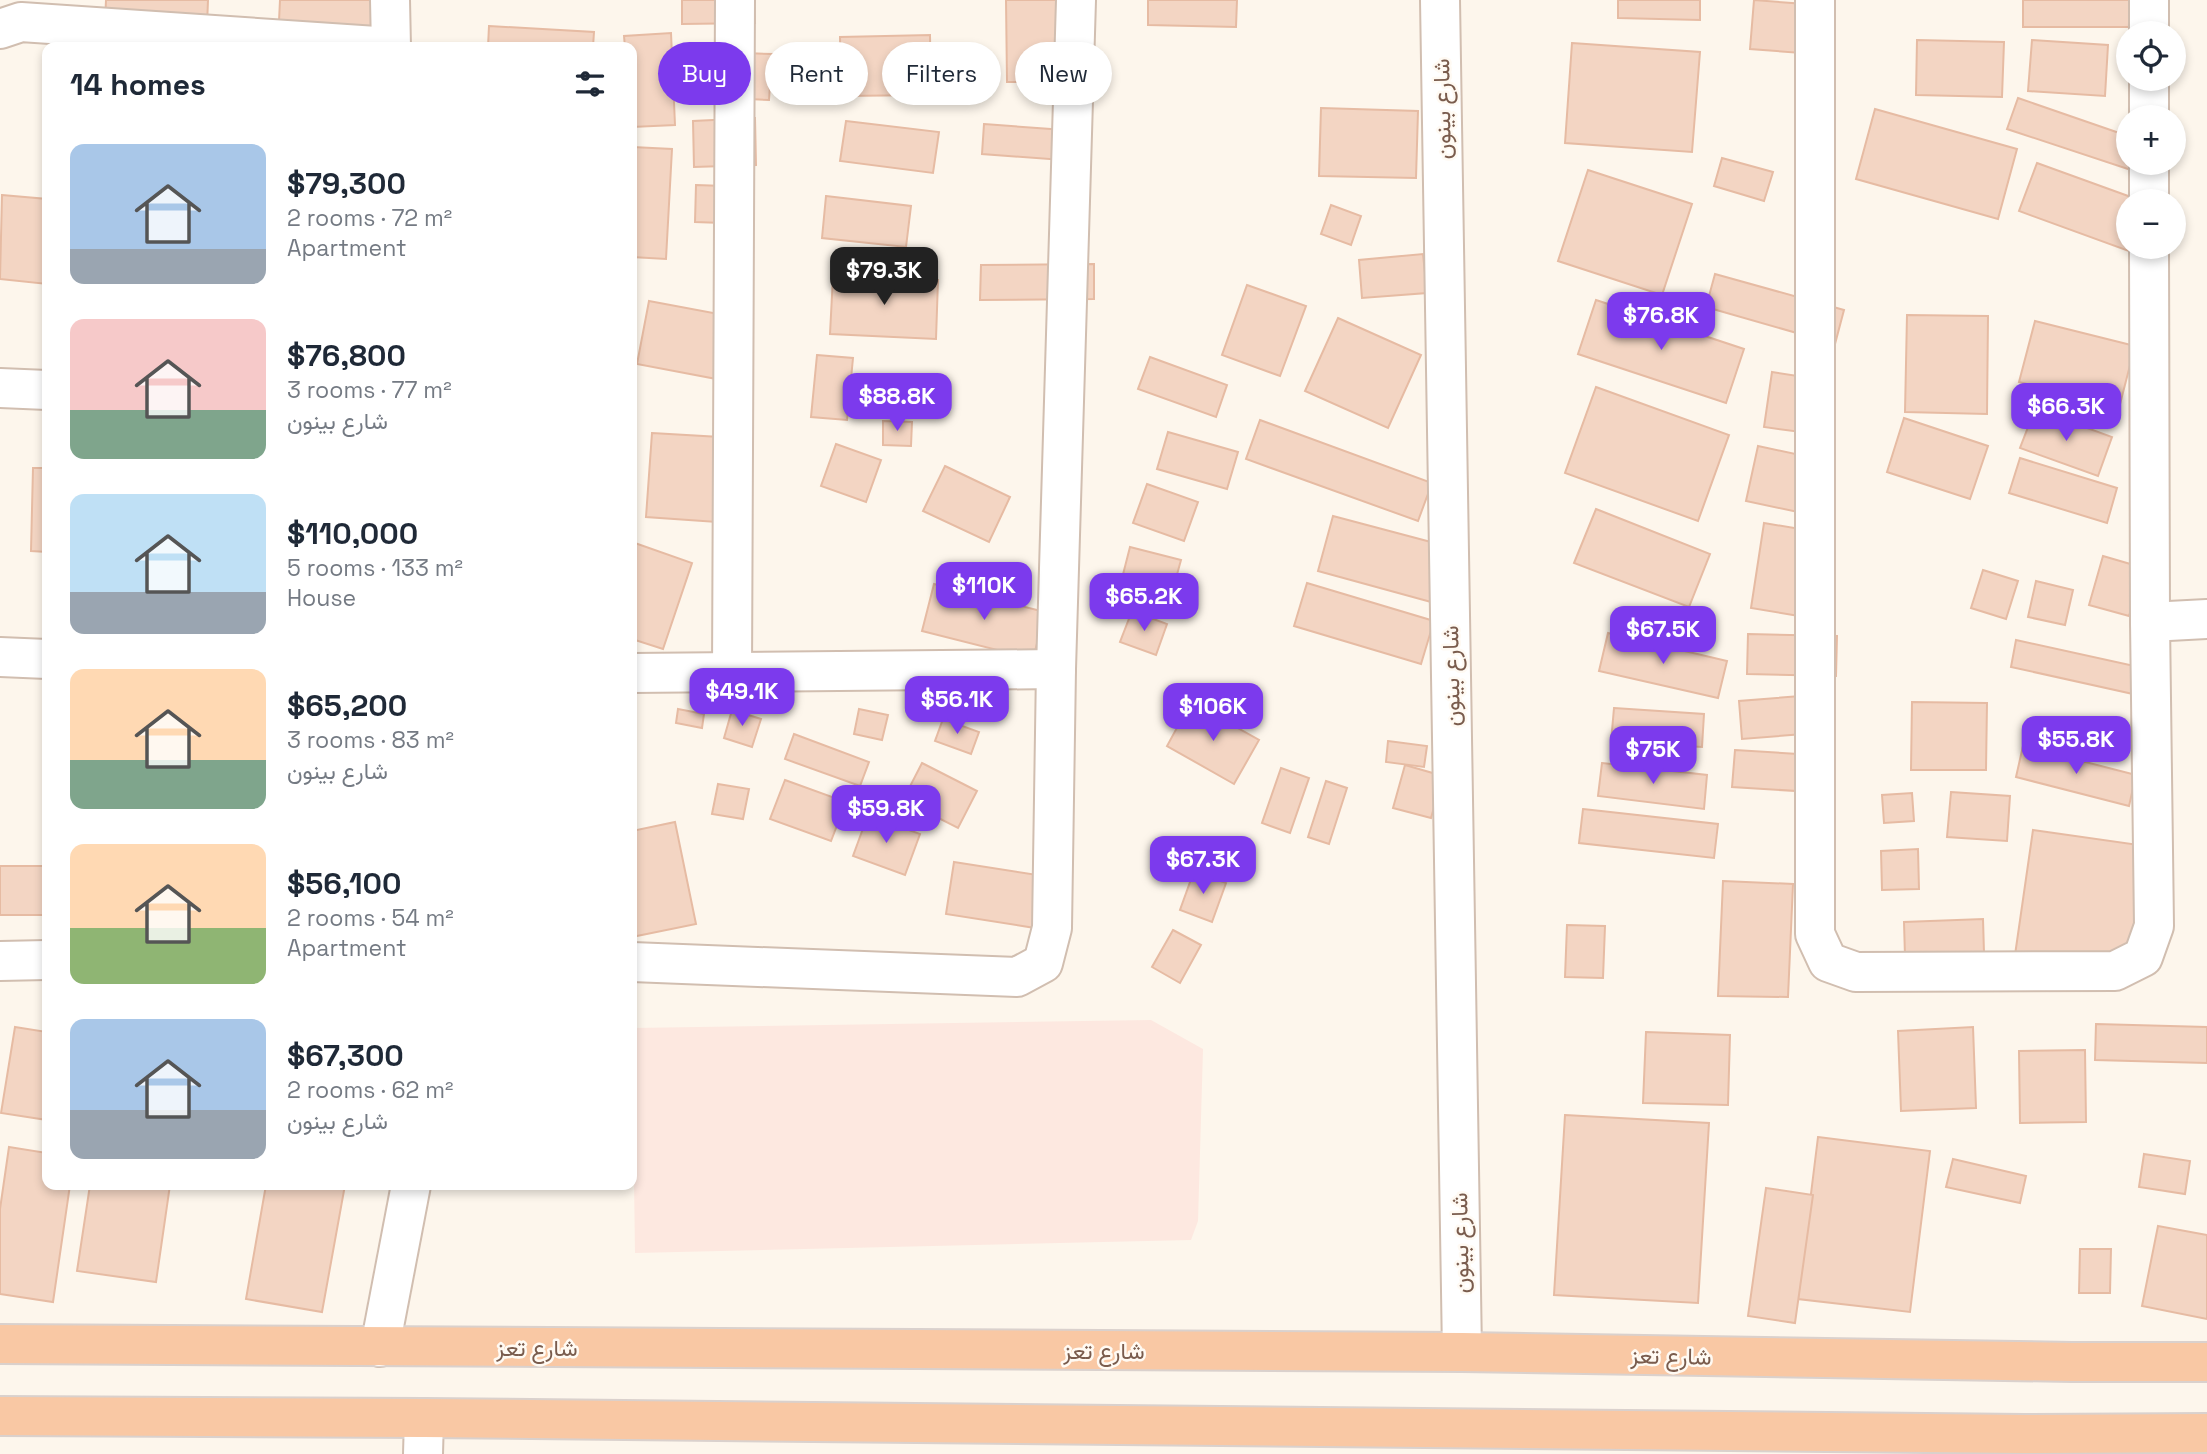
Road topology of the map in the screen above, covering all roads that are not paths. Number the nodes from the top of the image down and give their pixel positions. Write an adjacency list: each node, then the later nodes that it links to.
1 (390, 0): 10 (street)
2 (735, 0): 20 (street)
3 (1076, 0): 18 (street)
4 (1440, 0): 27 (street, شارع بينون)
5 (1815, 0): 15 (street)
6 (2149, 0): 8 (street)
7 (14, 17): 9 (street)
8 (2149, 21)
9 (328, 42)
10 (391, 42)
11 (2150, 259): 15 (street)
12 (0, 388): 13 (street)
13 (42, 390)
14 (2207, 619): 15 (street)
15 (2150, 622)
16 (0, 657): 17 (street)
17 (42, 659)
18 (1056, 669): 20 (street); 23 (street)
19 (637, 673): 20 (street)
20 (732, 673)
21 (42, 960): 22 (street)
22 (0, 961)
23 (637, 962)
24 (410, 1190): 26 (street)
25 (0, 1344): 26 (highway, شارع تعز)
26 (380, 1347): 27 (highway, شارع تعز)
27 (1462, 1352): 28 (highway, شارع تعز)
28 (2207, 1362)
29 (0, 1416): 31 (highway)
30 (2207, 1433): 33 (highway)
31 (423, 1436): 32 (highway)
32 (2025, 1444): 33 (highway)
33 (2071, 1444)

